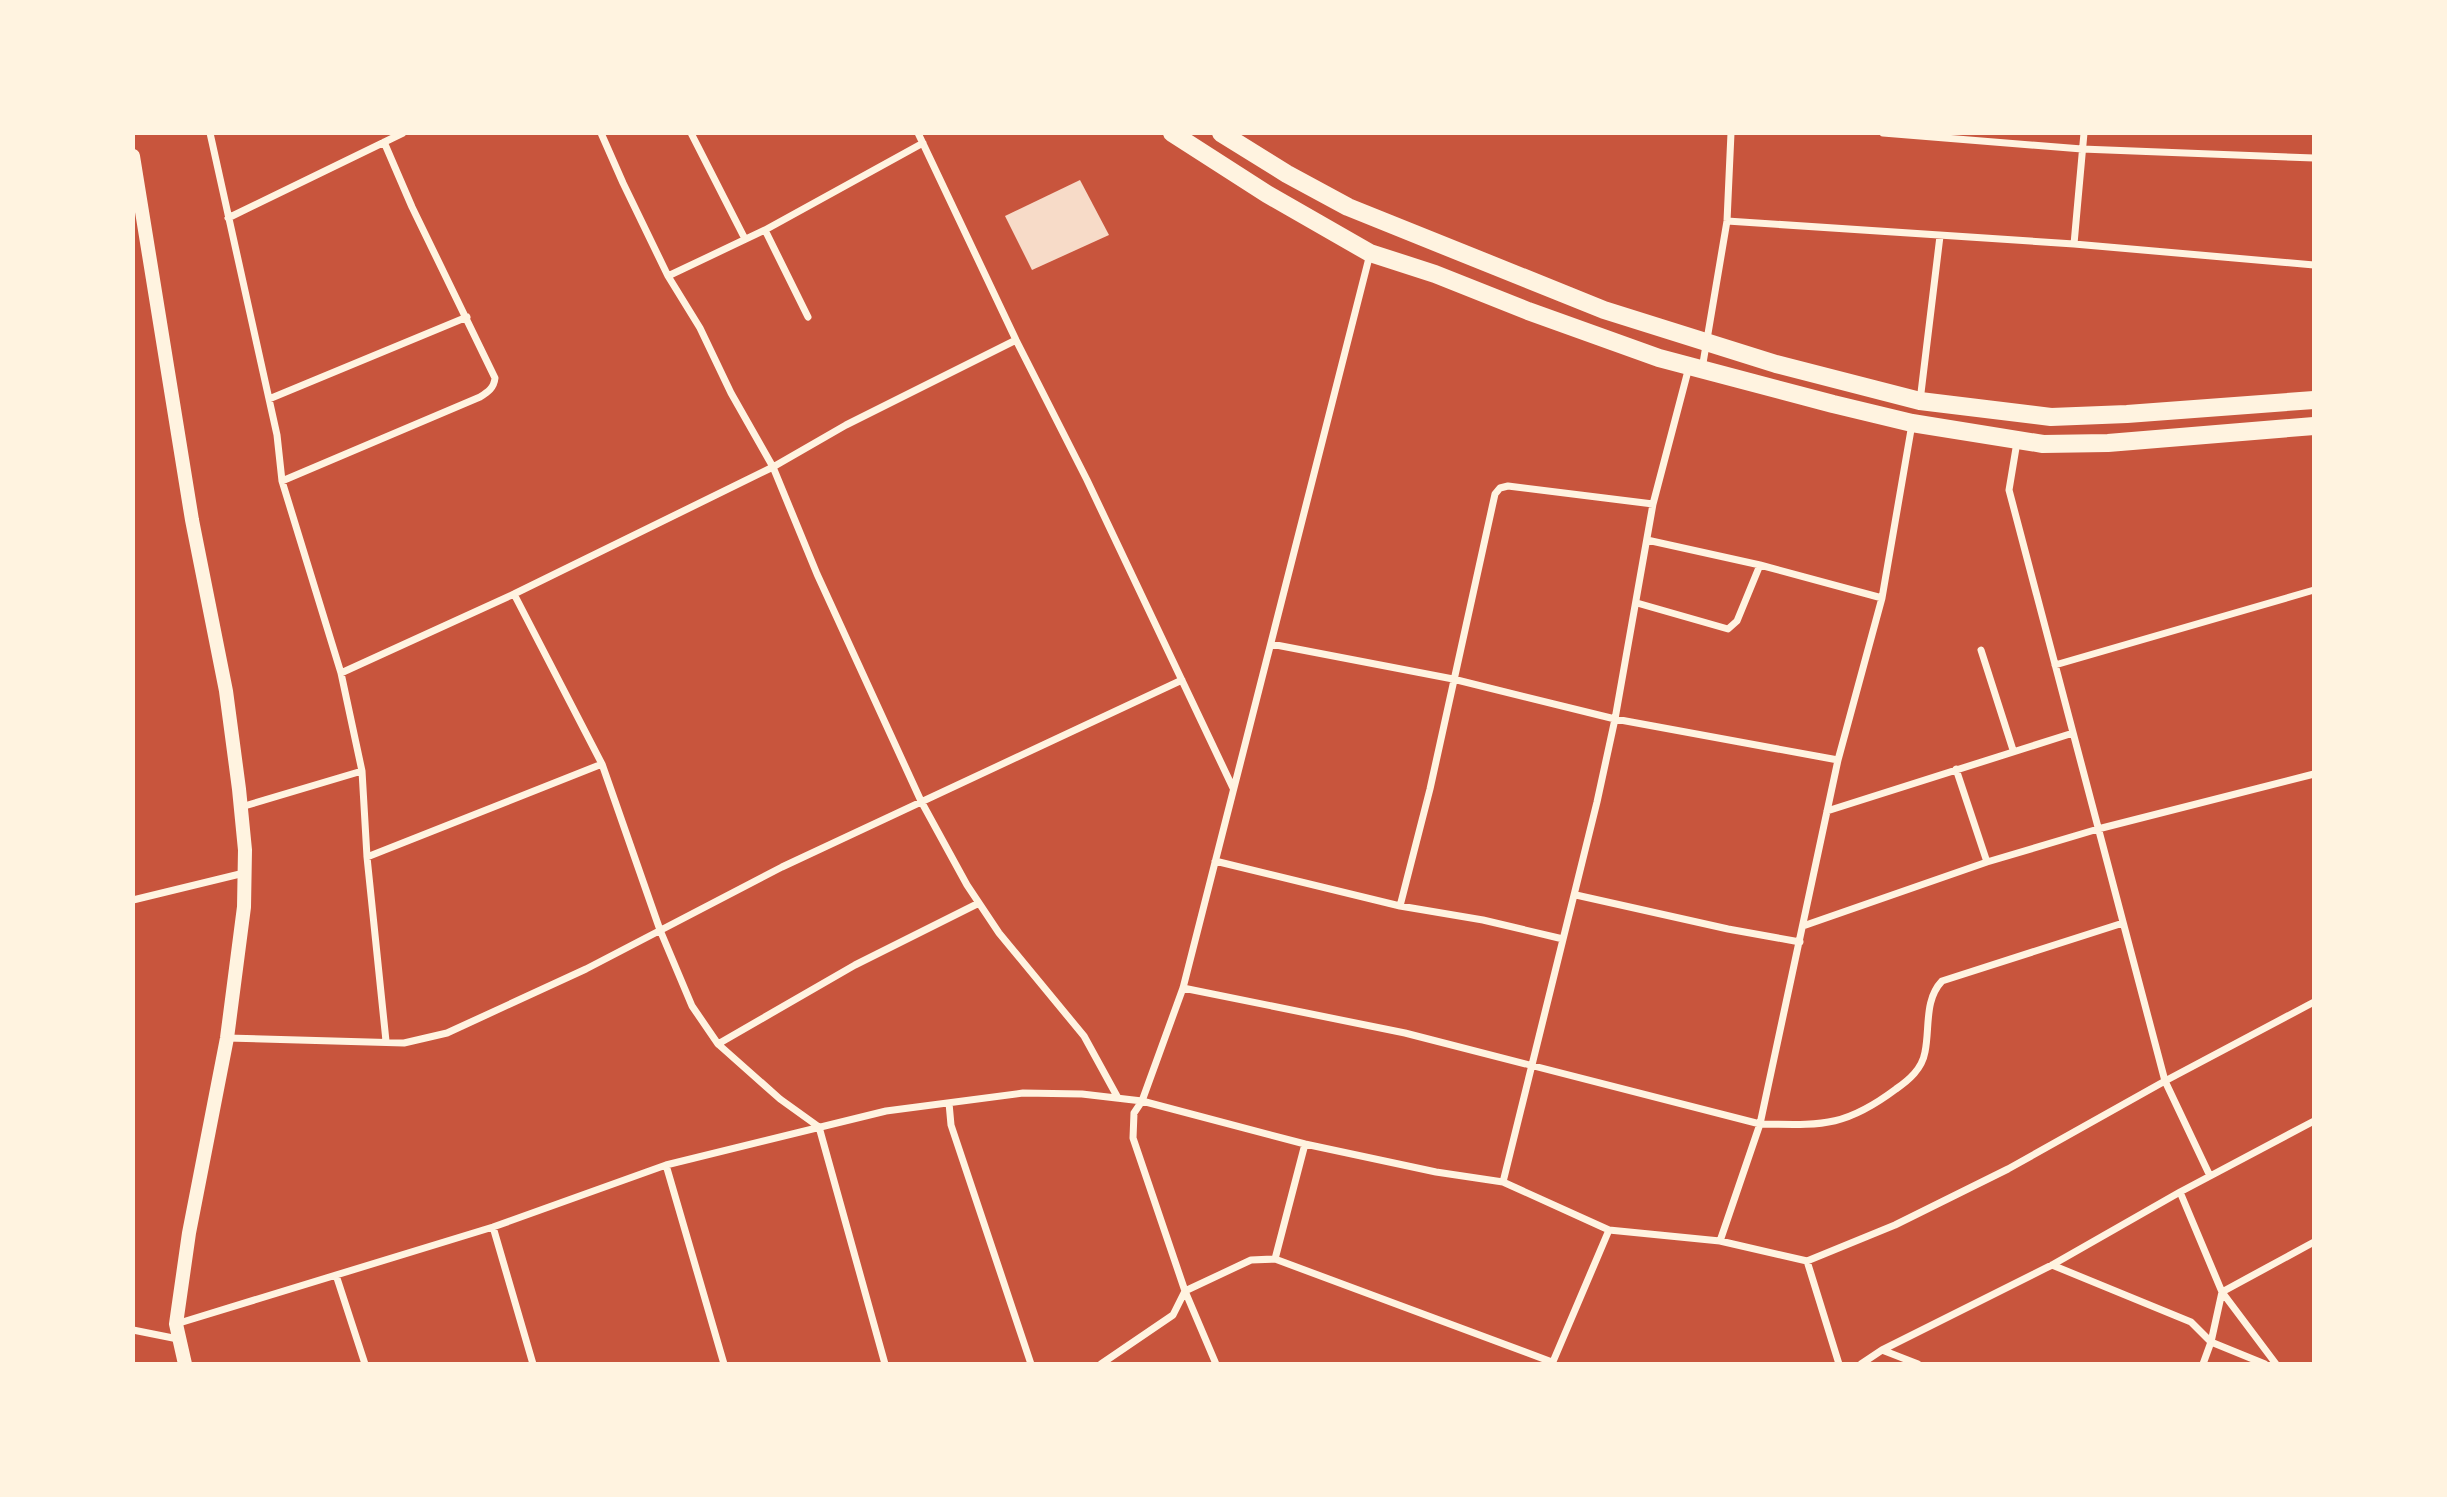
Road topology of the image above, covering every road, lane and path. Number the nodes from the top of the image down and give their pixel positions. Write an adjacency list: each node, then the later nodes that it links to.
1 (210, 133): 16 (street)
2 (403, 133): 11 (street)
3 (601, 133): 24 (street)
4 (691, 133): 20 (street)
5 (918, 133): 12 (street)
6 (1172, 133): 22 (main road)
7 (1221, 133): 28 (main road)
8 (1731, 133): 17 (street)
9 (1883, 133): 13 (street)
10 (2084, 133): 13 (street)
11 (384, 142): 16 (street); 25 (street)
12 (923, 143): 18 (street); 27 (street)
13 (2082, 149): 15 (street); 21 (street)
14 (133, 156): 61 (main road)
15 (2314, 158)
16 (228, 218): 30 (street)
17 (1727, 221): 19 (street); 28 (street)
18 (765, 230): 20 (street); 26 (street)
19 (1940, 236): 21 (street); 32 (street)
20 (745, 239): 24 (street)
21 (2074, 244): 23 (street)
22 (1370, 253): 29 (main road); 45 (street)
23 (2314, 265)
24 (668, 276): 36 (street)
25 (467, 317): 30 (street); 37 (street)
26 (808, 317)
27 (1016, 341): 36 (street); 50 (street)
28 (1707, 344): 29 (street); 32 (main road)
29 (1696, 368): 33 (main road); 38 (street)
30 (269, 399): 37 (street)
31 (2314, 400): 32 (main road)
32 (1920, 401)
33 (1912, 424): 35 (main road); 43 (street)
34 (2314, 426): 35 (main road)
35 (2017, 440): 47 (street)
36 (773, 467): 42 (street); 60 (street)
37 (282, 481): 48 (street)
38 (1653, 504): 39 (street); 49 (street)
39 (1647, 540): 40 (street); 44 (street)
40 (1760, 565): 43 (street); 44 (street)
41 (2314, 590): 47 (street)
42 (514, 594): 48 (street); 55 (street)
43 (1882, 598): 54 (street)
44 (1637, 603): 51 (street)
45 (1271, 644): 49 (street); 59 (street)
46 (1981, 650): 53 (street)
47 (2055, 665): 52 (street)
48 (341, 673): 57 (street)
49 (1453, 678): 51 (street); 71 (street)
50 (1182, 680): 59 (street); 60 (street)
51 (1615, 719): 54 (street); 68 (street)
52 (2073, 733): 53 (street); 63 (street)
53 (2013, 750): 56 (street)
54 (1838, 760): 62 (street)
55 (602, 764): 64 (street); 74 (street)
56 (1956, 769): 62 (street); 66 (street)
57 (362, 771): 61 (street); 64 (street)
58 (2314, 774): 63 (street)
59 (1233, 788): 65 (street)
60 (921, 801): 70 (street); 74 (street)
61 (241, 807): 67 (main road)
62 (1827, 811): 73 (street)
63 (2098, 829): 66 (street); 72 (street)
64 (367, 857): 80 (street)
65 (1215, 861): 71 (street); 77 (street)
66 (1987, 862): 73 (street)
67 (245, 873): 69 (street); 79 (main road)
68 (1576, 895): 75 (street); 76 (street)
69 (133, 900)
70 (979, 903): 81 (street); 84 (street)
71 (1400, 906): 75 (street)
72 (2123, 923): 83 (street); 88 (street)
73 (1802, 926): 76 (street)
74 (660, 930): 80 (street); 81 (street)
75 (1563, 939): 82 (street)
76 (1800, 942): 88 (street)
77 (1183, 988): 82 (street); 85 (street)
78 (2314, 1002): 83 (street)
79 (227, 1038): 80 (street); 105 (main road)
80 (386, 1041)
81 (718, 1044): 89 (street)
82 (1532, 1065): 88 (street); 93 (street)
83 (2165, 1081): 92 (street); 100 (street)
84 (1118, 1098): 85 (street); 86 (street)
85 (1142, 1101): 90 (street); 103 (street)
86 (949, 1103): 89 (street); 116 (street)
87 (2314, 1121): 92 (street)
88 (1760, 1124): 97 (street)
89 (819, 1127): 91 (street); 115 (street)
90 (1305, 1144): 93 (street); 99 (street)
91 (666, 1165): 95 (street); 114 (street)
92 (2210, 1176): 94 (street)
93 (1503, 1182): 96 (street)
94 (2180, 1192): 101 (street); 104 (street)
95 (493, 1227): 102 (street); 113 (street)
96 (1609, 1230): 97 (street); 110 (street)
97 (1720, 1241): 100 (street)
98 (2314, 1242): 104 (street)
99 (1275, 1259): 103 (street); 110 (street)
100 (1807, 1261): 119 (street)
101 (2052, 1265): 108 (street); 109 (street)
102 (336, 1275): 105 (street); 112 (street)
103 (1185, 1291): 117 (street); 118 (street)
104 (2222, 1292): 108 (street); 124 (street)
105 (176, 1324): 107 (main road)
106 (133, 1330): 107 (street)
107 (179, 1339): 111 (main road)
108 (2211, 1342): 122 (street); 123 (street)
109 (1882, 1350): 120 (street); 121 (street)
110 (1552, 1363)
111 (186, 1364)
112 (365, 1364)
113 (533, 1364)
114 (724, 1364)
115 (885, 1364)
116 (1031, 1364)
117 (1101, 1364)
118 (1216, 1364)
119 (1839, 1364)
120 (1861, 1364)
121 (1918, 1364)
122 (2203, 1364)
123 (2265, 1364)
124 (2276, 1364)

